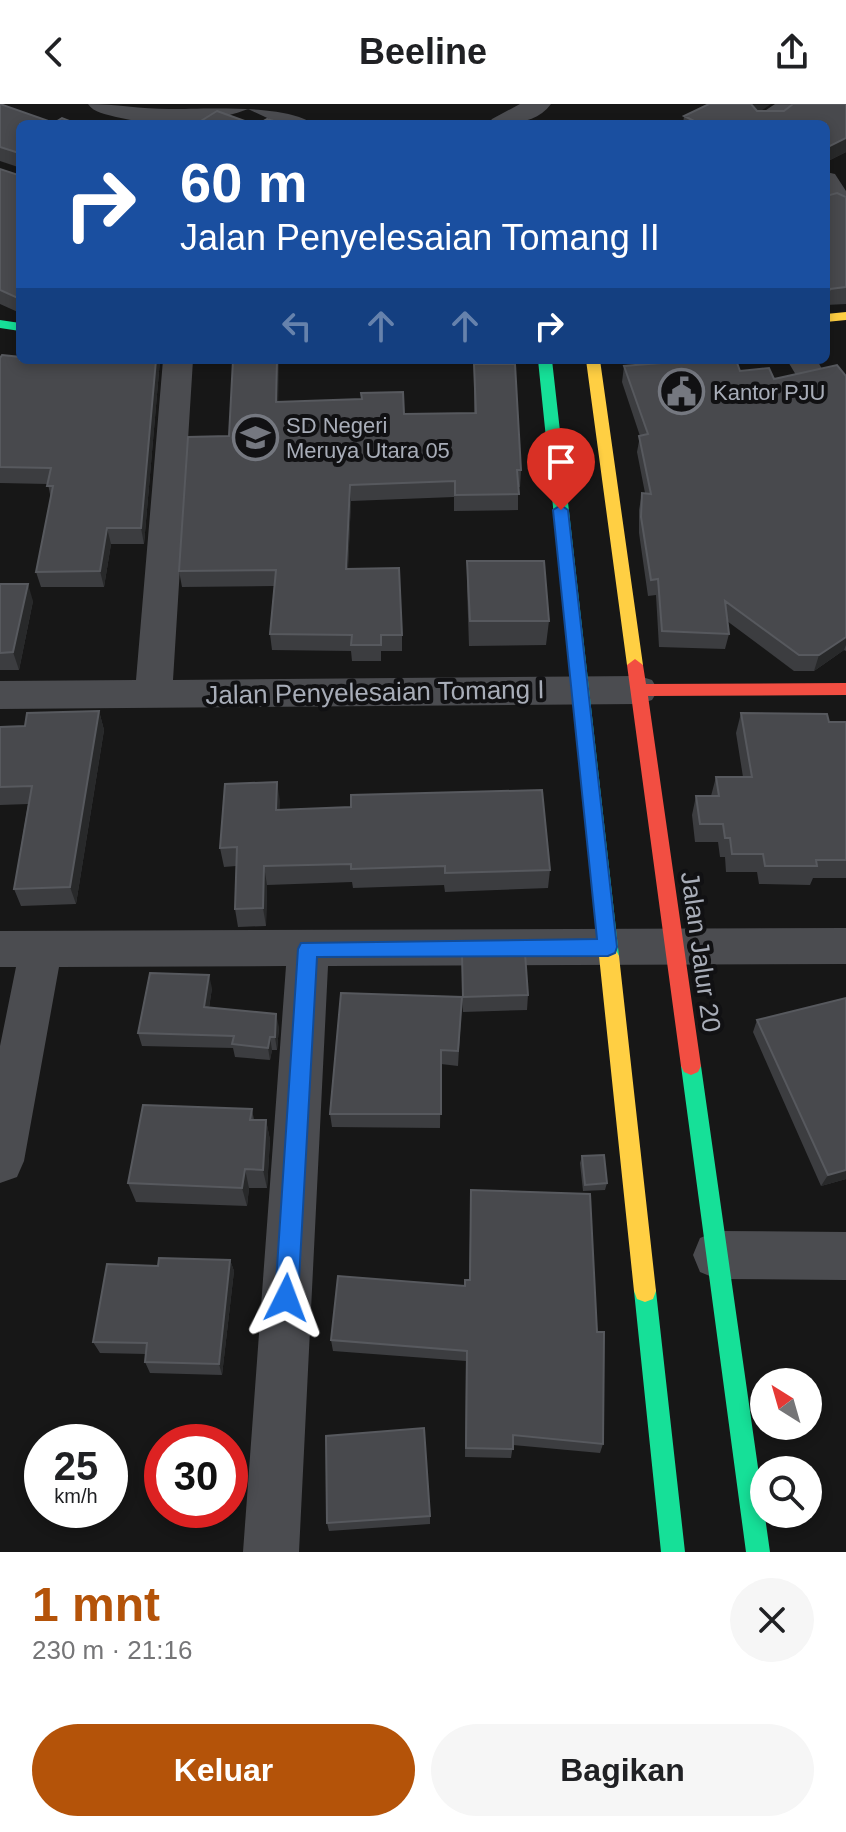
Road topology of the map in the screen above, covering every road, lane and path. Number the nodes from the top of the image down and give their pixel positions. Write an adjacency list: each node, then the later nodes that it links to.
1 (100, 104): 2 (street)
2 (239, 104)
3 (257, 104): 8 (street)
4 (319, 104): 9 (street)
5 (539, 104): 10 (street)
6 (794, 104): 7 (street)
7 (758, 118)
8 (290, 120)
9 (297, 120)
10 (509, 120)
11 (178, 364): 18 (street)
12 (545, 364): 15 (street)
13 (594, 364): 16 (street, Jalan Jalur 20)
14 (846, 689): 16 (street, Jalan Penyelesaian Tomang I)
15 (580, 690): 16 (street, Jalan Penyelesaian Tomang I); 18 (street, Jalan Penyelesaian Tomang I); 20 (street)
16 (639, 690): 21 (street, Jalan Jalur 20)
17 (0, 695): 18 (street, Jalan Penyelesaian Tomang I)
18 (153, 695)
19 (846, 946): 21 (street)
20 (608, 947): 21 (street); 23 (street); 28 (street)
21 (674, 947): 25 (street, Jalan Jalur 20)
22 (20, 949): 23 (street); 24 (street)
23 (308, 949): 27 (street)
24 (0, 1161)
25 (717, 1255): 26 (street); 29 (street, Jalan Jalur 20)
26 (846, 1256)
27 (271, 1552)
28 (673, 1552)
29 (758, 1552)

